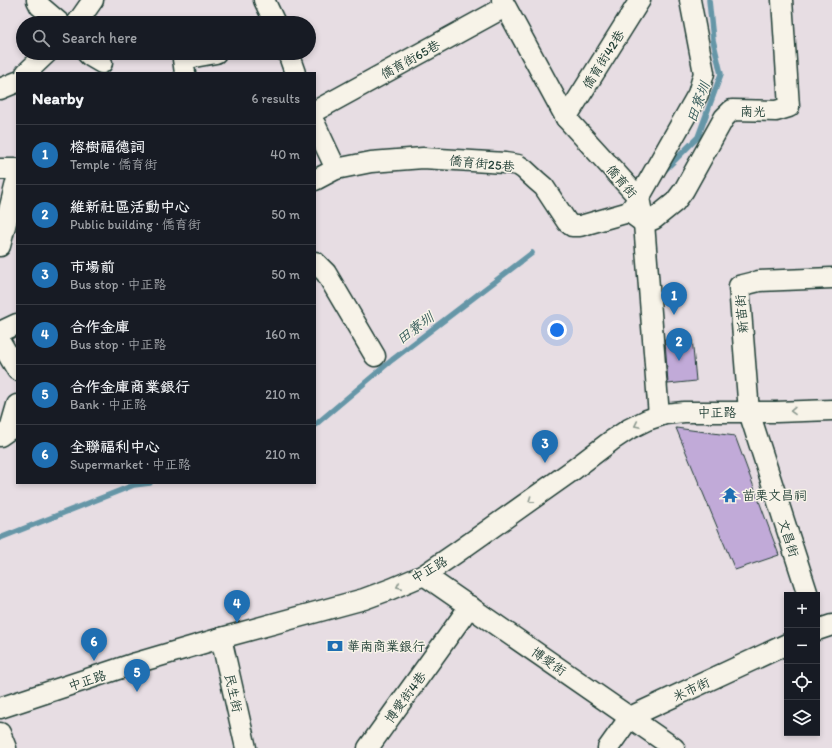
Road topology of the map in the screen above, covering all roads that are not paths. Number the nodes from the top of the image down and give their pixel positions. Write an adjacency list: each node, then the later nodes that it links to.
1 (37, 0): 8 (street)
2 (92, 0): 9 (street)
3 (264, 0): 10 (street)
4 (640, 0): 20 (street, 僑育街42巷)
5 (690, 0): 27 (street)
6 (782, 0): 27 (street, 南光)
7 (504, 3): 19 (street, 僑育街65巷); 20 (street, 僑育街)
8 (52, 16)
9 (82, 16)
10 (272, 16)
11 (40, 60): 14 (street)
12 (183, 60): 15 (street)
13 (291, 60): 16 (street)
14 (27, 72)
15 (185, 72)
16 (296, 72)
17 (16, 82): 18 (street)
18 (0, 88)
19 (316, 110)
20 (566, 118): 27 (street, 僑育街)
21 (316, 126): 24 (street)
22 (0, 169): 23 (street)
23 (16, 169)
24 (336, 169): 25 (street, 僑育街25巷); 27 (street, 僑育街25巷)
25 (316, 179)
26 (16, 183): 28 (street)
27 (637, 211): 39 (street)
28 (0, 246)
29 (316, 263): 34 (street)
30 (832, 278): 38 (street, 新苗街)
31 (16, 324): 32 (street)
32 (0, 332)
33 (0, 341): 35 (street)
34 (375, 356)
35 (16, 368)
36 (16, 408): 40 (street)
37 (832, 410): 38 (street, 中正路, one-way to 38)
38 (749, 412): 39 (street, 中正路); 42 (street, 文昌街)
39 (659, 416): 41 (street, 中正路, one-way to 41)
40 (0, 436)
41 (424, 574): 43 (street, 博愛街); 44 (street, 中正路, one-way to 44)
42 (807, 592)
43 (470, 606): 47 (street, 博愛街); 51 (street, 博愛街4巷)
44 (221, 638): 46 (street, 中正路); 50 (street, 民生街)
45 (784, 645): 47 (street, 米市街)
46 (0, 708)
47 (630, 717): 52 (street, 米市街); 53 (street, 博愛街)
48 (0, 733): 49 (street)
49 (6, 748)
50 (246, 748)
51 (368, 748)
52 (608, 748)
53 (674, 748)

